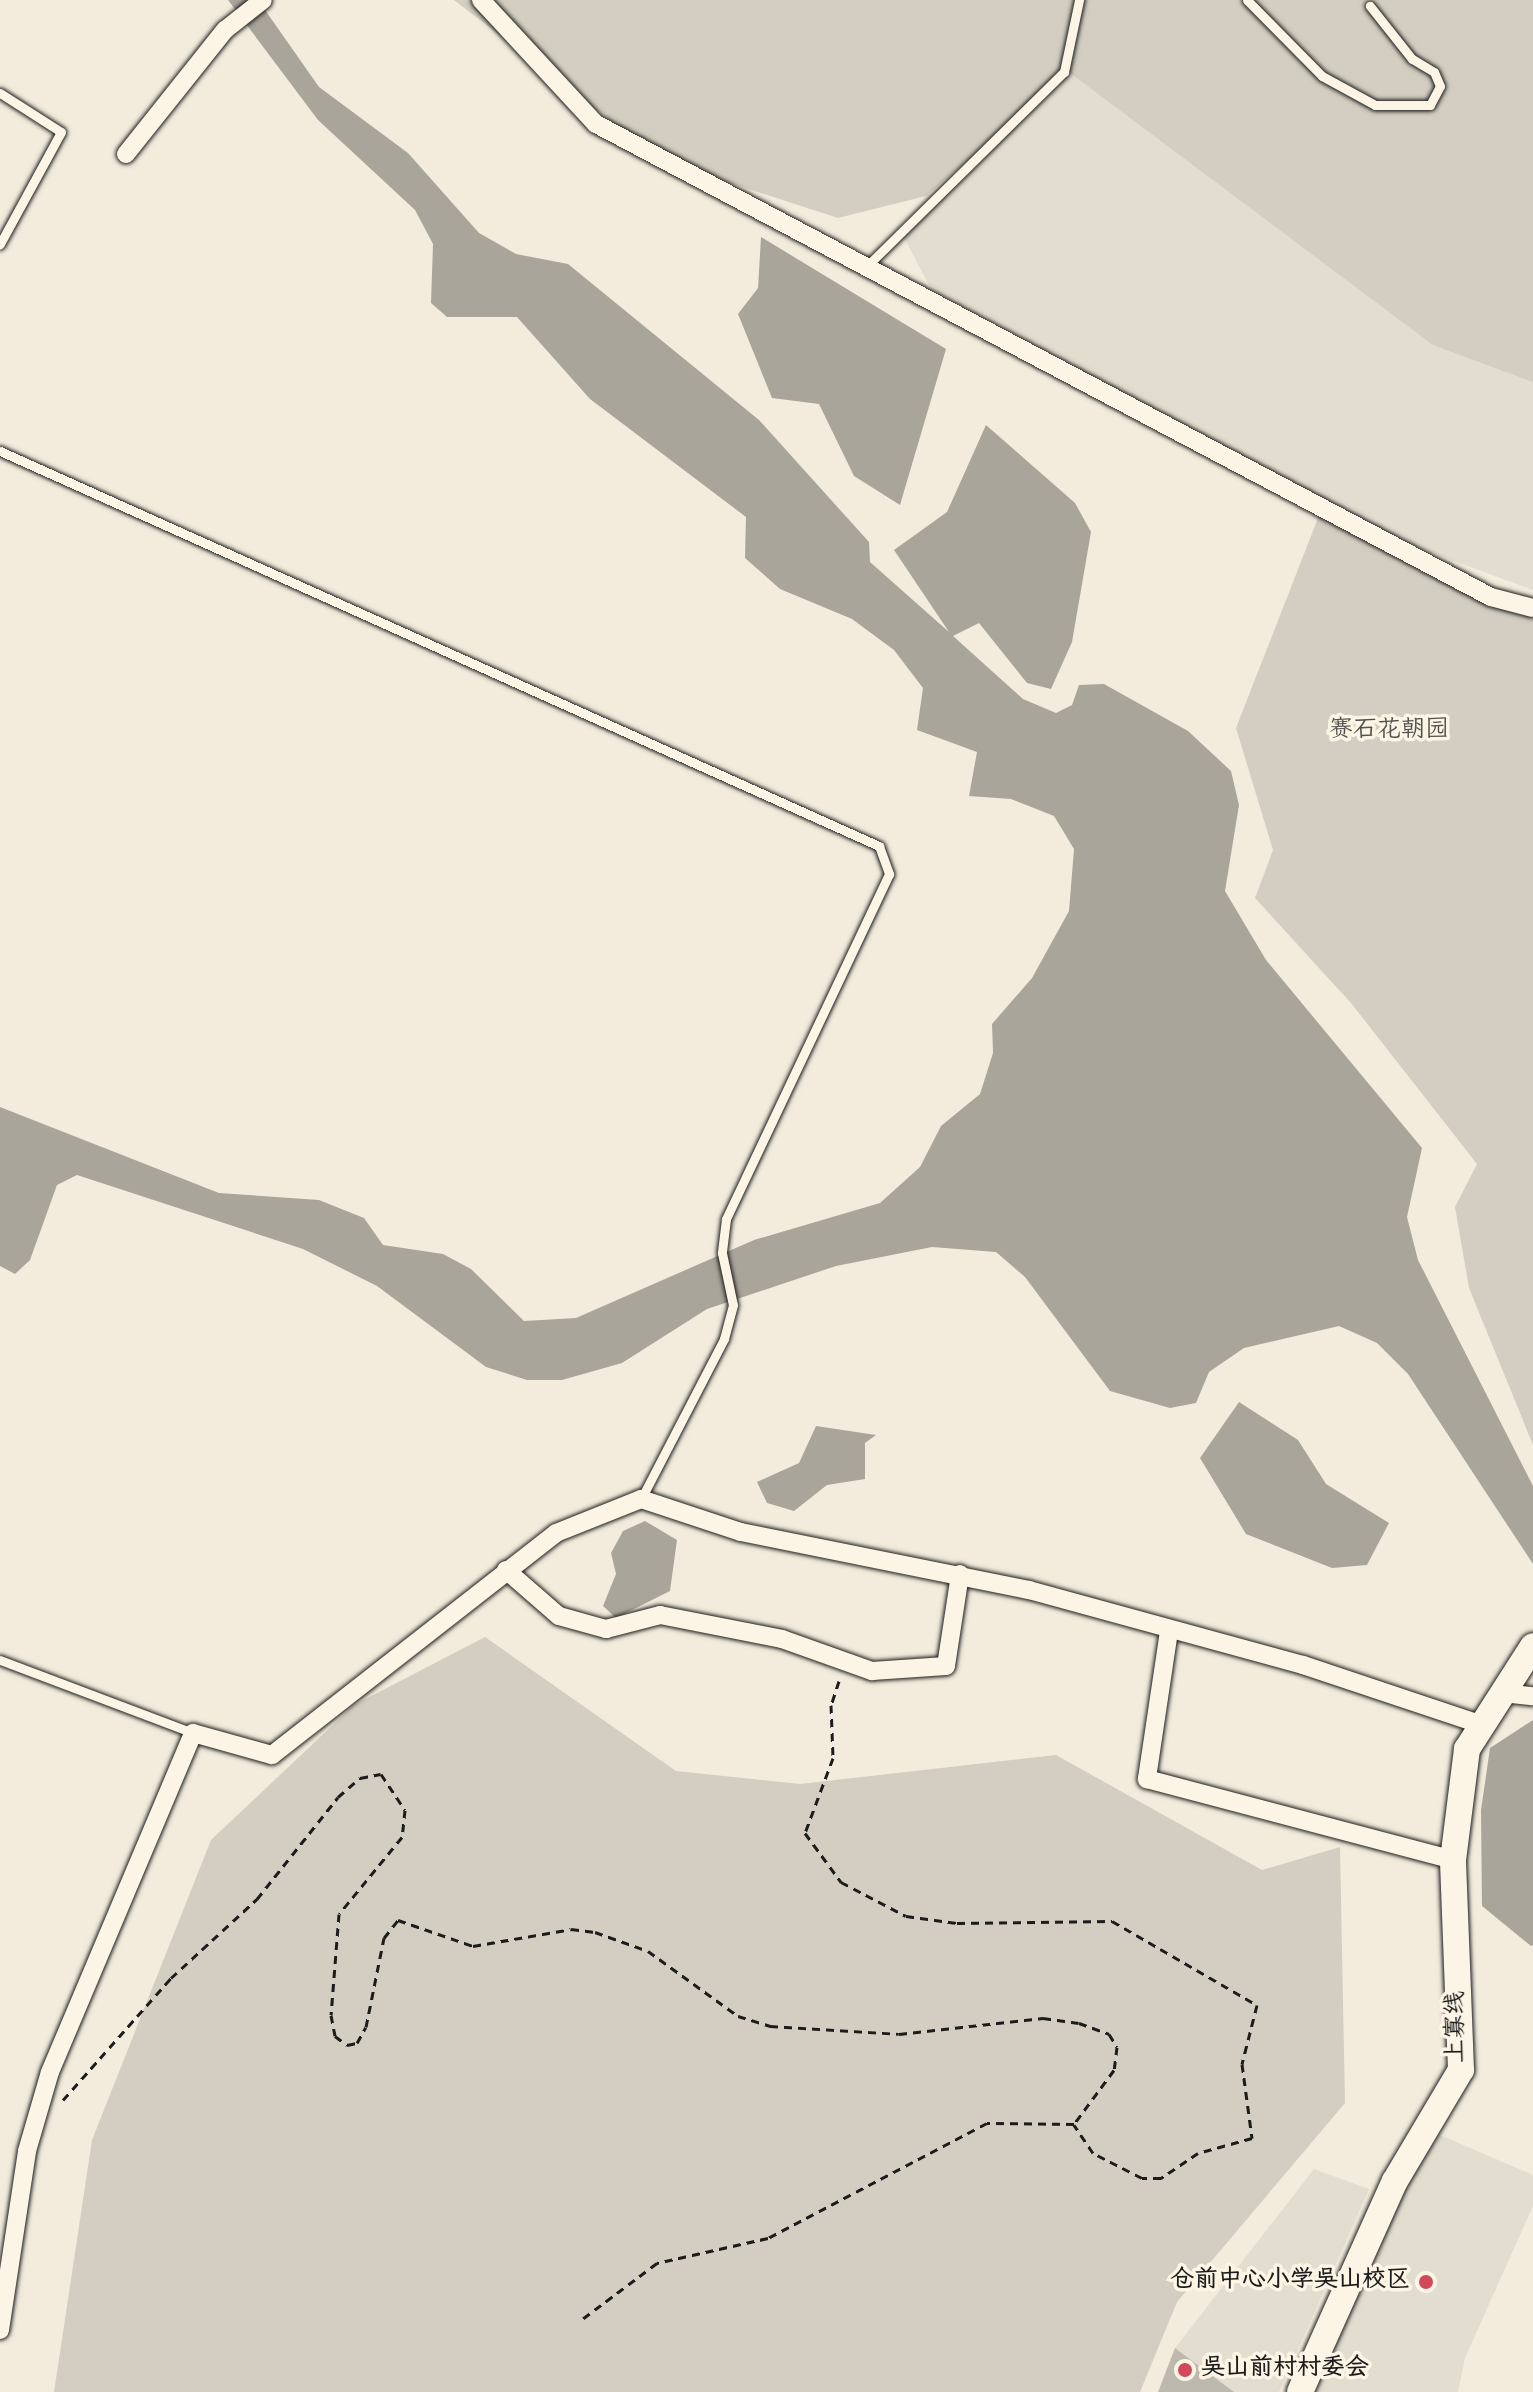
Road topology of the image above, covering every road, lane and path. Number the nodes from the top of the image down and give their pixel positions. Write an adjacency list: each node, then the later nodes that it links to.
1 (263, 0): 7 (street)
2 (481, 0): 9 (street)
3 (1079, 0): 9 (lane)
4 (1247, 0): 5 (lane)
5 (1370, 6)
6 (0, 93): 8 (lane)
7 (126, 154)
8 (0, 244)
9 (868, 265): 11 (street)
10 (0, 451): 12 (lane)
11 (1533, 608)
12 (641, 1499): 13 (street); 14 (street)
13 (506, 1570): 18 (street); 22 (street)
14 (960, 1574): 15 (street); 18 (street)
15 (1169, 1631): 21 (street); 23 (street)
16 (1533, 1646): 19 (street, 上寡线)
17 (0, 1660): 22 (lane)
18 (846, 1662): 25 (path)
19 (1502, 1693): 20 (street); 21 (street, 上寡线)
20 (1533, 1696)
21 (1482, 1725): 23 (street, 上寡线)
22 (193, 1733): 24 (street)
23 (1453, 1860): 28 (street, 上寡线)
24 (38, 2113): 25 (path); 27 (street)
25 (1074, 2124): 26 (path)
26 (581, 2320)
27 (0, 2330)
28 (1300, 2392)

